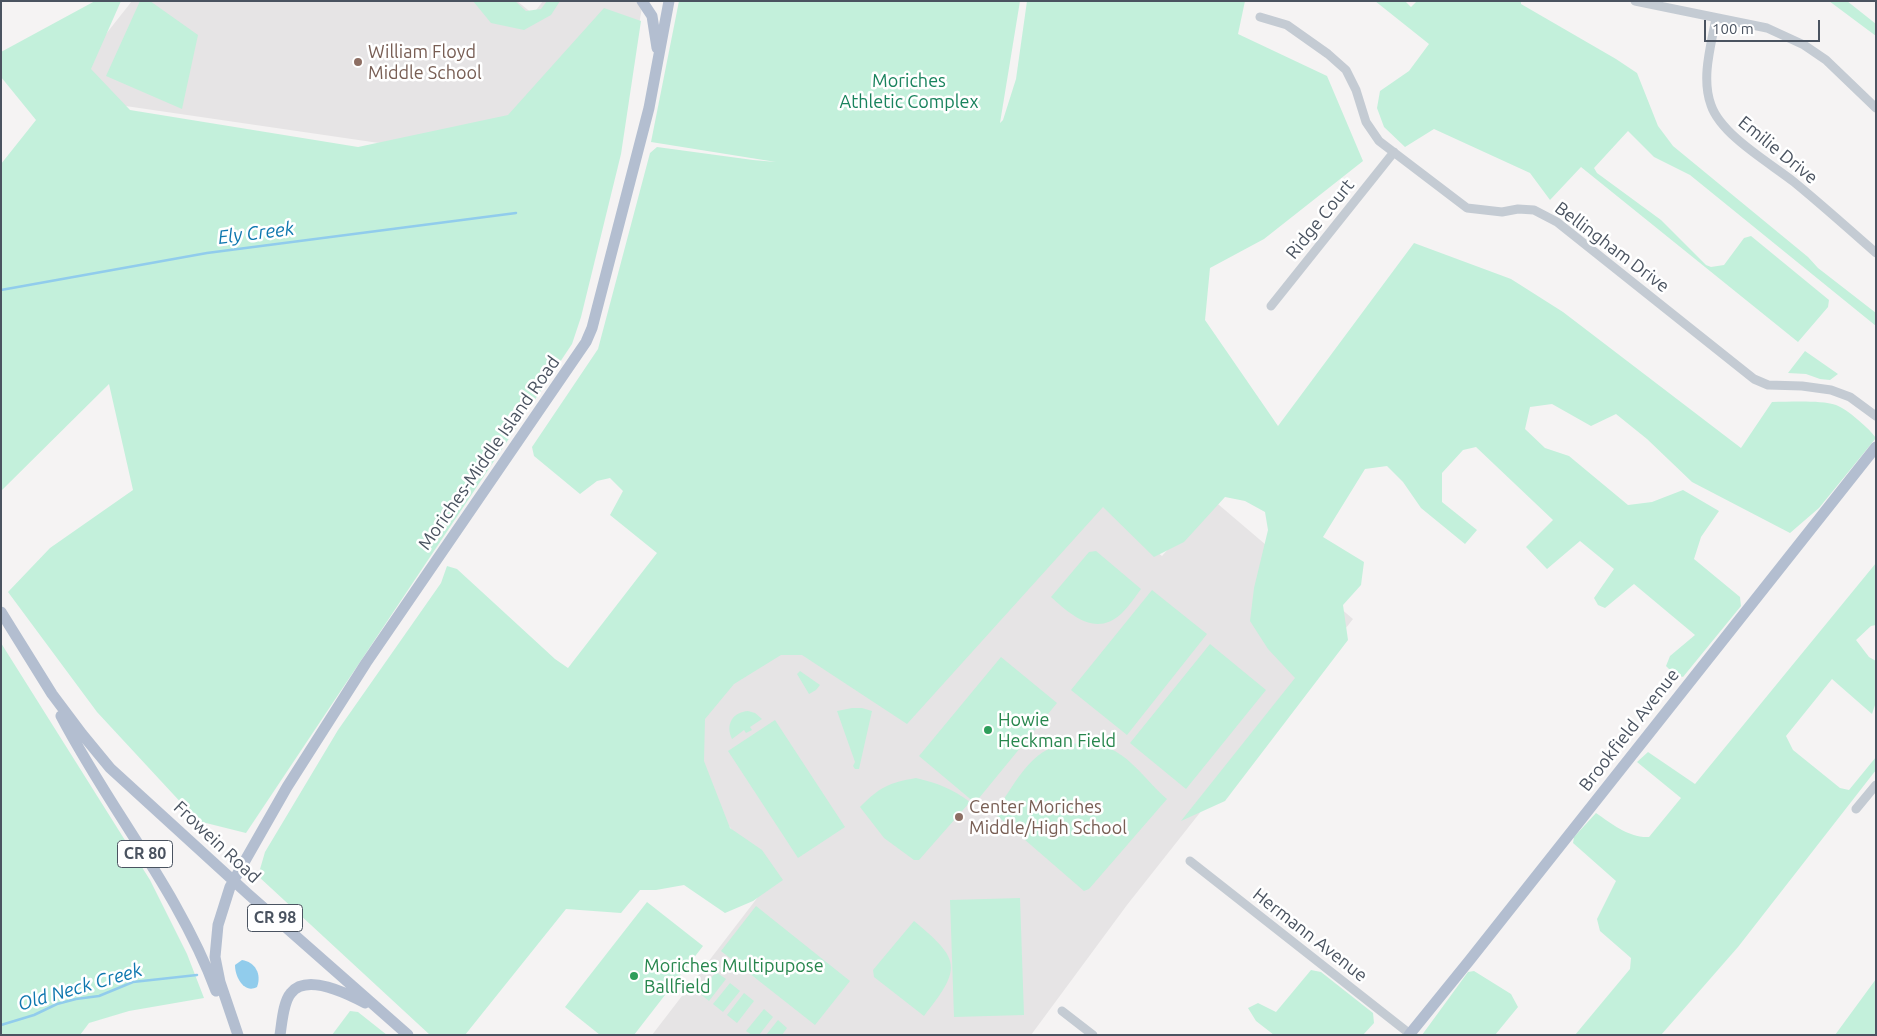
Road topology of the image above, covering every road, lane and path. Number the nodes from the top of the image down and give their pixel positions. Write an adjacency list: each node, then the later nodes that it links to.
1 (642, 1): 6 (main road)
2 (669, 1): 6 (main road, Moriches-Middle Island Road)
3 (1635, 1): 5 (street)
4 (1260, 17): 8 (street, Bellingham Drive)
5 (1716, 18): 7 (street); 9 (street, Emilie Drive)
6 (659, 62): 18 (main road, Moriches-Middle Island Road)
7 (1876, 108)
8 (1394, 152): 10 (street, Ridge Court); 11 (street, Bellingham Drive)
9 (1876, 253)
10 (1271, 306)
11 (1876, 416)
12 (1876, 447): 21 (main road, Brookfield Avenue)
13 (1, 612): 14 (main road, CR 80)
14 (42, 679): 18 (main road, Frowein Road / CR 80); 22 (main road, CR 80)
15 (1876, 785): 16 (street)
16 (1856, 809)
17 (1190, 861): 21 (street, Hermann Avenue)
18 (234, 881): 20 (main road, Frowein Road / CR 98); 22 (main road, CR 80)
19 (1062, 1010): 25 (street)
20 (382, 1013): 23 (main road); 24 (main road, Frowein Road / CR 98)
21 (1409, 1034)
22 (237, 1035)
23 (280, 1035)
24 (408, 1035)
25 (1093, 1035)

